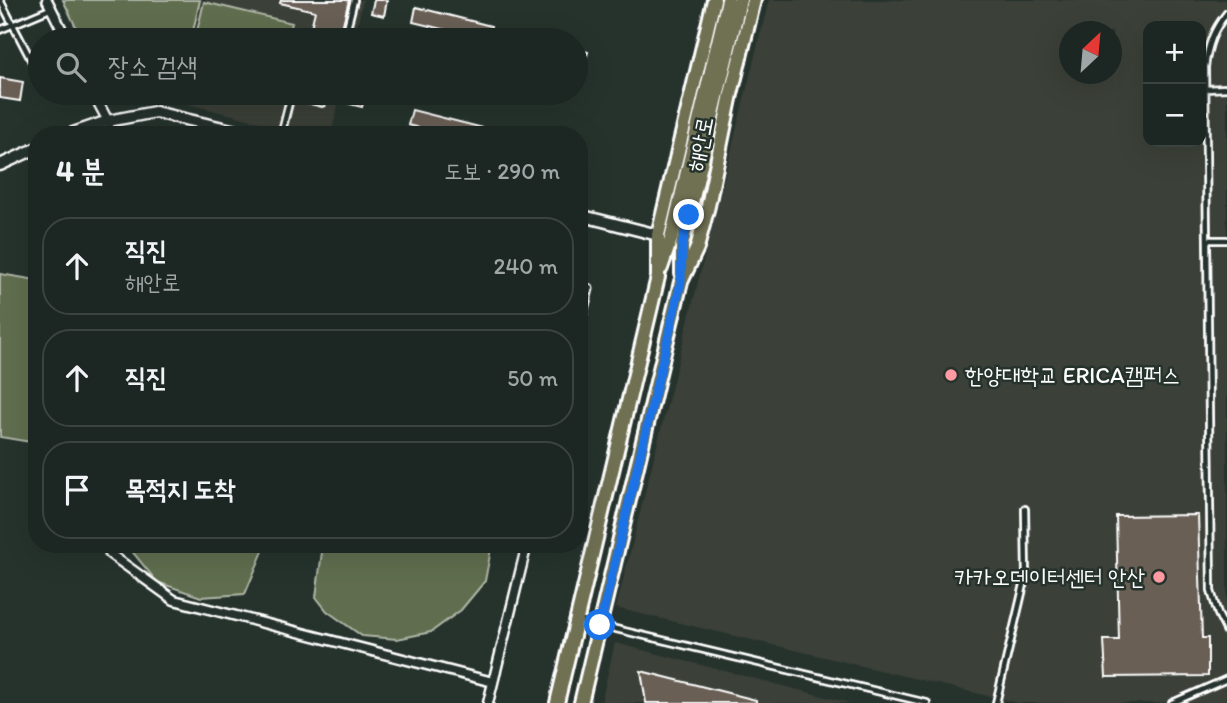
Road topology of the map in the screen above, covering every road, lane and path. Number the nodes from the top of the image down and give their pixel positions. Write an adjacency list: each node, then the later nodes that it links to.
1 (0, 0): 10 (lane)
2 (47, 0): 8 (street)
3 (354, 0): 12 (lane)
4 (714, 0): 27 (main road, 해안로)
5 (727, 0): 30 (main road)
6 (740, 0): 31 (main road)
7 (754, 0): 31 (main road, 해안로)
8 (51, 9): 10 (lane); 11 (street)
9 (1227, 13): 16 (lane)
10 (13, 25): 13 (lane); 14 (lane)
11 (61, 28)
12 (347, 28)
13 (0, 30)
14 (28, 54)
15 (1227, 88): 16 (lane)
16 (1206, 89): 28 (lane)
17 (99, 105): 19 (street)
18 (288, 105): 23 (lane)
19 (107, 121): 20 (street); 21 (street); 22 (street)
20 (93, 126)
21 (108, 126)
22 (215, 126)
23 (283, 126)
24 (28, 152): 25 (street)
25 (0, 164)
26 (588, 217): 27 (street)
27 (658, 234): 30 (main road, 해안로)
28 (1207, 240): 29 (lane); 37 (lane)
29 (1227, 240)
30 (658, 277): 35 (main road, 해안로)
31 (681, 282): 36 (main road, 해안로)
32 (1025, 509): 44 (lane)
33 (110, 553): 39 (street)
34 (525, 553): 39 (street)
35 (578, 620): 36 (lane); 41 (main road, 해안로)
36 (600, 625): 42 (main road, 해안로); 43 (lane)
37 (1227, 632)
38 (1227, 679): 45 (lane)
39 (493, 682): 40 (street)
40 (488, 703)
41 (557, 703)
42 (581, 703)
43 (927, 703)
44 (996, 703)
45 (1172, 703)

